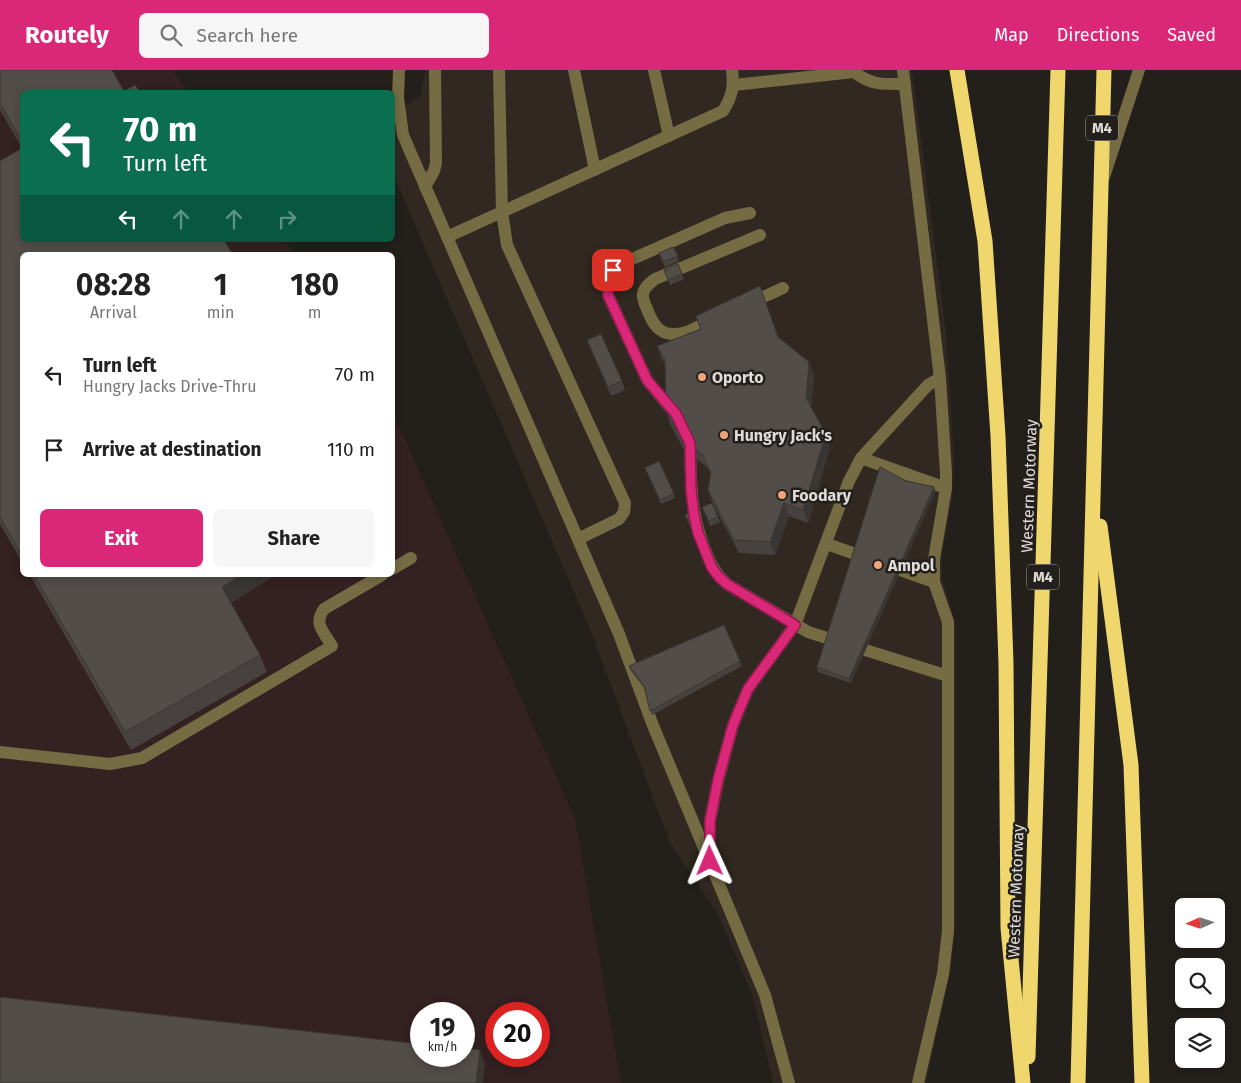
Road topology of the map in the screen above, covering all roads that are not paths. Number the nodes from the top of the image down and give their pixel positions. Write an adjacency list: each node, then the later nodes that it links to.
1 (399, 70): 18 (lane)
2 (435, 70): 18 (lane)
3 (499, 70): 19 (lane)
4 (574, 70): 16 (lane)
5 (654, 70): 15 (lane)
6 (732, 70): 13 (lane)
7 (903, 70): 14 (lane)
8 (956, 70): 42 (highway)
9 (1058, 70): 43 (highway, Western Motorway / M4)
10 (1104, 70): 17 (highway, M4)
11 (1140, 70): 17 (lane)
12 (854, 71): 13 (lane); 14 (lane)
13 (734, 84): 15 (lane)
14 (905, 84): 26 (lane)
15 (669, 136): 16 (lane)
16 (595, 170): 19 (lane)
17 (1101, 186): 28 (highway, M4)
18 (425, 187): 22 (lane)
19 (502, 212): 22 (lane); 30 (lane)
20 (750, 213): 36 (lane)
21 (760, 235): 25 (lane)
22 (447, 237): 30 (lane)
23 (784, 288): 24 (lane)
24 (741, 307)
25 (723, 315)
26 (940, 378): 27 (lane); 29 (lane)
27 (861, 458): 29 (lane); 31 (lane)
28 (1094, 478): 44 (highway, M4); 45 (highway)
29 (946, 488): 35 (lane)
30 (578, 539): 39 (lane)
31 (827, 544): 35 (lane); 36 (lane)
32 (411, 558): 33 (lane)
33 (395, 567)
34 (379, 577): 38 (lane)
35 (934, 582): 37 (lane)
36 (795, 625): 37 (lane); 39 (lane)
37 (948, 676): 41 (lane)
38 (0, 752)
39 (710, 861): 40 (lane)
40 (789, 1083)
41 (918, 1083)
42 (1023, 1083)
43 (1027, 1083)
44 (1078, 1083)
45 (1142, 1083)

